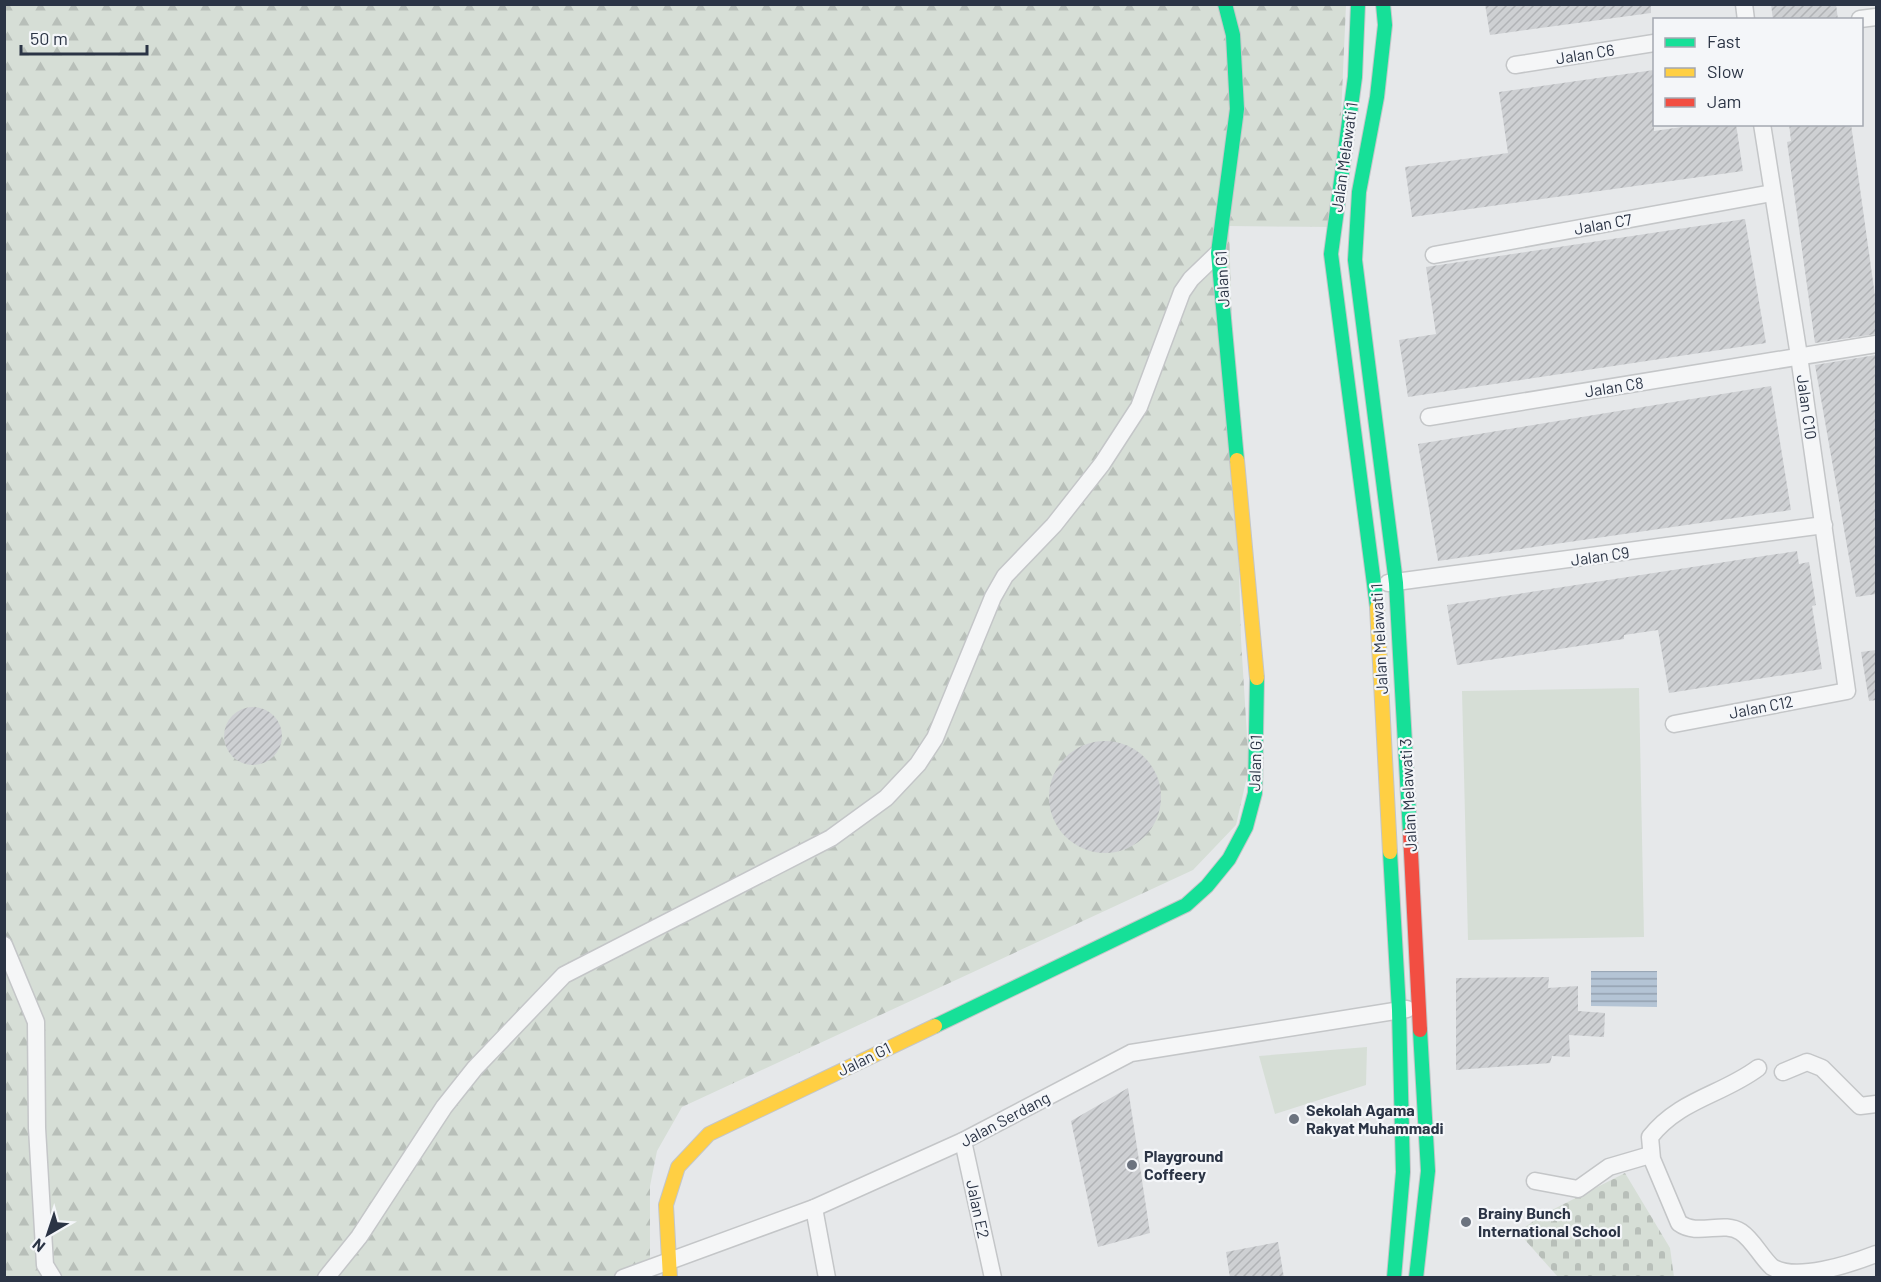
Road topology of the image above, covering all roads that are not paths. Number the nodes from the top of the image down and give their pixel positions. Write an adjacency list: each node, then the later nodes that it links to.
1 (1225, 4): 8 (street, Jalan G1)
2 (1358, 4): 15 (street, Jalan Melawati 1)
3 (1383, 4): 14 (street, Jalan Melawati 1)
4 (1653, 43): 5 (street, Jalan C6)
5 (1515, 64)
6 (1762, 126): 7 (street, Jalan C10)
7 (1772, 193): 9 (street, Jalan C7); 11 (street, Jalan C10)
8 (1218, 252): 29 (street, Jalan G1); 31 (street)
9 (1434, 255)
10 (1876, 344): 11 (street, Jalan C8)
11 (1799, 356): 12 (street, Jalan C8); 13 (street, Jalan C10)
12 (1430, 417)
13 (1824, 525): 14 (street, Jalan C9); 16 (street, Jalan C10)
14 (1396, 583): 15 (street, Jalan C9); 19 (street, Jalan Melawati 3)
15 (1376, 584): 20 (street, Jalan Melawati 1)
16 (1847, 691): 17 (street, Jalan C12)
17 (1674, 724)
18 (4, 945): 30 (street)
19 (1420, 1007): 20 (street, Jalan Serdang); 37 (street)
20 (1399, 1010): 24 (street, Jalan Serdang); 36 (street, Jalan Melawati 1)
21 (1758, 1068): 25 (street)
22 (1783, 1072): 23 (street)
23 (1876, 1104)
24 (963, 1141): 27 (street, Jalan Serdang); 35 (street, Jalan E2)
25 (1650, 1155): 26 (street); 28 (street)
26 (1535, 1180)
27 (814, 1208): 29 (street, Jalan Serdang); 34 (street)
28 (1876, 1254)
29 (667, 1260): 32 (street, Jalan Serdang); 33 (street, Jalan G1)
30 (53, 1278)
31 (326, 1278)
32 (623, 1278)
33 (670, 1278)
34 (827, 1278)
35 (993, 1278)
36 (1394, 1278)
37 (1416, 1278)

